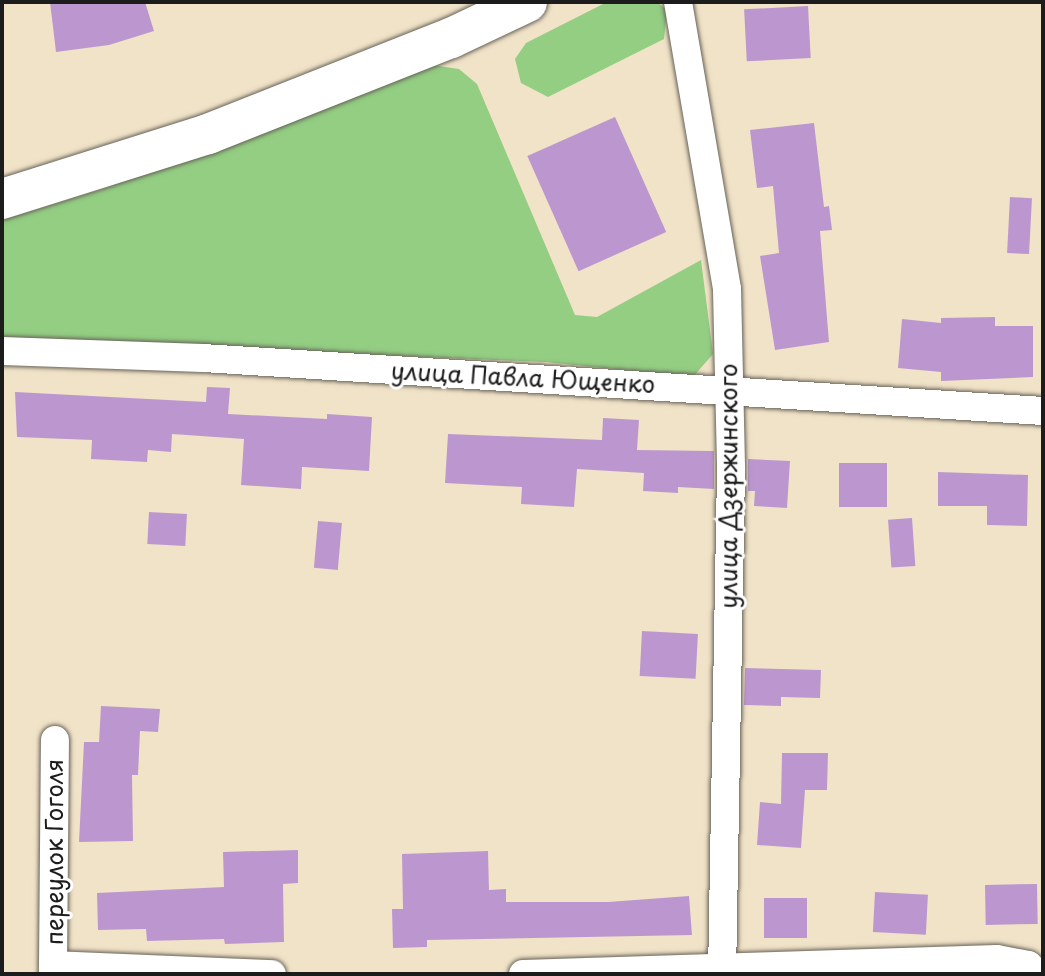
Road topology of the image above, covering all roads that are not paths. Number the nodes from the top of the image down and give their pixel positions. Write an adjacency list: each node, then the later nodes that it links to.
1 (527, 2): 3 (street)
2 (678, 2): 5 (street, улица Дзержинского)
3 (2, 199)
4 (2, 351): 5 (street, улица Павла Ющенко)
5 (729, 389): 6 (street, улица Павла Ющенко); 9 (street, улица Дзержинского)
6 (1043, 411)
7 (55, 740): 8 (street, переулок Гоголя)
8 (53, 970): 10 (street, переулок Гоголя)
9 (722, 971): 11 (street); 12 (street)
10 (272, 974)
11 (523, 974)
12 (1038, 974)

